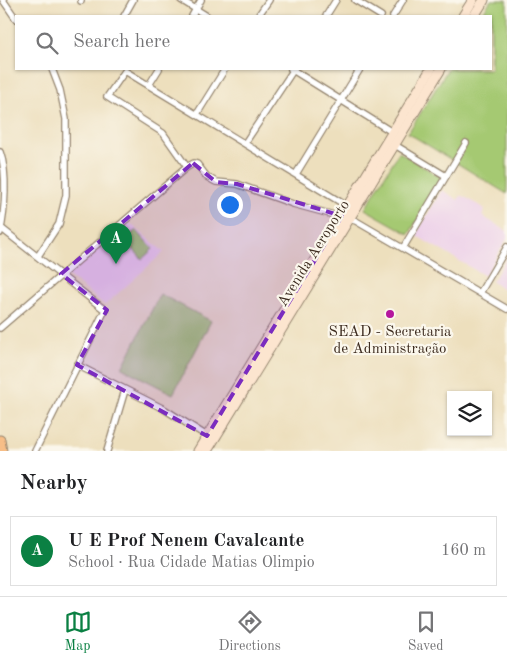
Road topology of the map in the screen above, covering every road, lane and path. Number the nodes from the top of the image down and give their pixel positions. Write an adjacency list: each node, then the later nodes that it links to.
1 (3, 0): 21 (street)
2 (133, 0): 12 (street)
3 (181, 0): 11 (street)
4 (201, 0): 11 (street)
5 (269, 0): 15 (street)
6 (336, 0): 16 (street)
7 (355, 0): 17 (street)
8 (403, 0): 18 (street)
9 (473, 0): 19 (street)
10 (484, 0): 20 (street)
11 (196, 9): 13 (street); 14 (street)
12 (125, 15)
13 (193, 15)
14 (205, 15)
15 (259, 15)
16 (327, 15)
17 (379, 15)
18 (394, 15)
19 (464, 15)
20 (475, 15)
21 (15, 18)
22 (52, 70): 46 (street)
23 (158, 70): 30 (street)
24 (224, 70): 32 (street)
25 (291, 70): 35 (street)
26 (294, 70): 31 (street)
27 (359, 70): 31 (street)
28 (430, 70): 33 (street, Avenida Aeroporto)
29 (441, 70): 36 (street, Avenida Aeroporto)
30 (149, 85): 32 (street); 38 (street)
31 (341, 100): 33 (street); 39 (street)
32 (197, 114): 35 (street)
33 (392, 132): 41 (street, Avenida Aeroporto)
34 (466, 143): 40 (street)
35 (245, 144): 39 (street)
36 (395, 145): 40 (street); 42 (street, Avenida Aeroporto)
37 (0, 152): 43 (street)
38 (187, 167): 42 (street); 47 (street)
39 (296, 174): 41 (street)
40 (446, 176): 45 (street)
41 (347, 206): 42 (street, Avenida Aeroporto)
42 (346, 217): 45 (street); 53 (street, Avenida Aeroporto); 59 (street, Avenida Aeroporto)
43 (1, 231): 46 (street)
44 (507, 247): 48 (street)
45 (403, 248): 48 (street)
46 (38, 256): 47 (street)
47 (61, 274): 50 (street); 51 (street)
48 (480, 293): 49 (street)
49 (507, 309)
50 (0, 328)
51 (77, 365): 52 (street); 56 (street)
52 (126, 390): 53 (street); 57 (street)
53 (207, 436): 58 (street, Avenida Aeroporto)
54 (0, 440): 55 (main road)
55 (2, 451)
56 (35, 451)
57 (107, 451)
58 (198, 451)
59 (207, 451)

